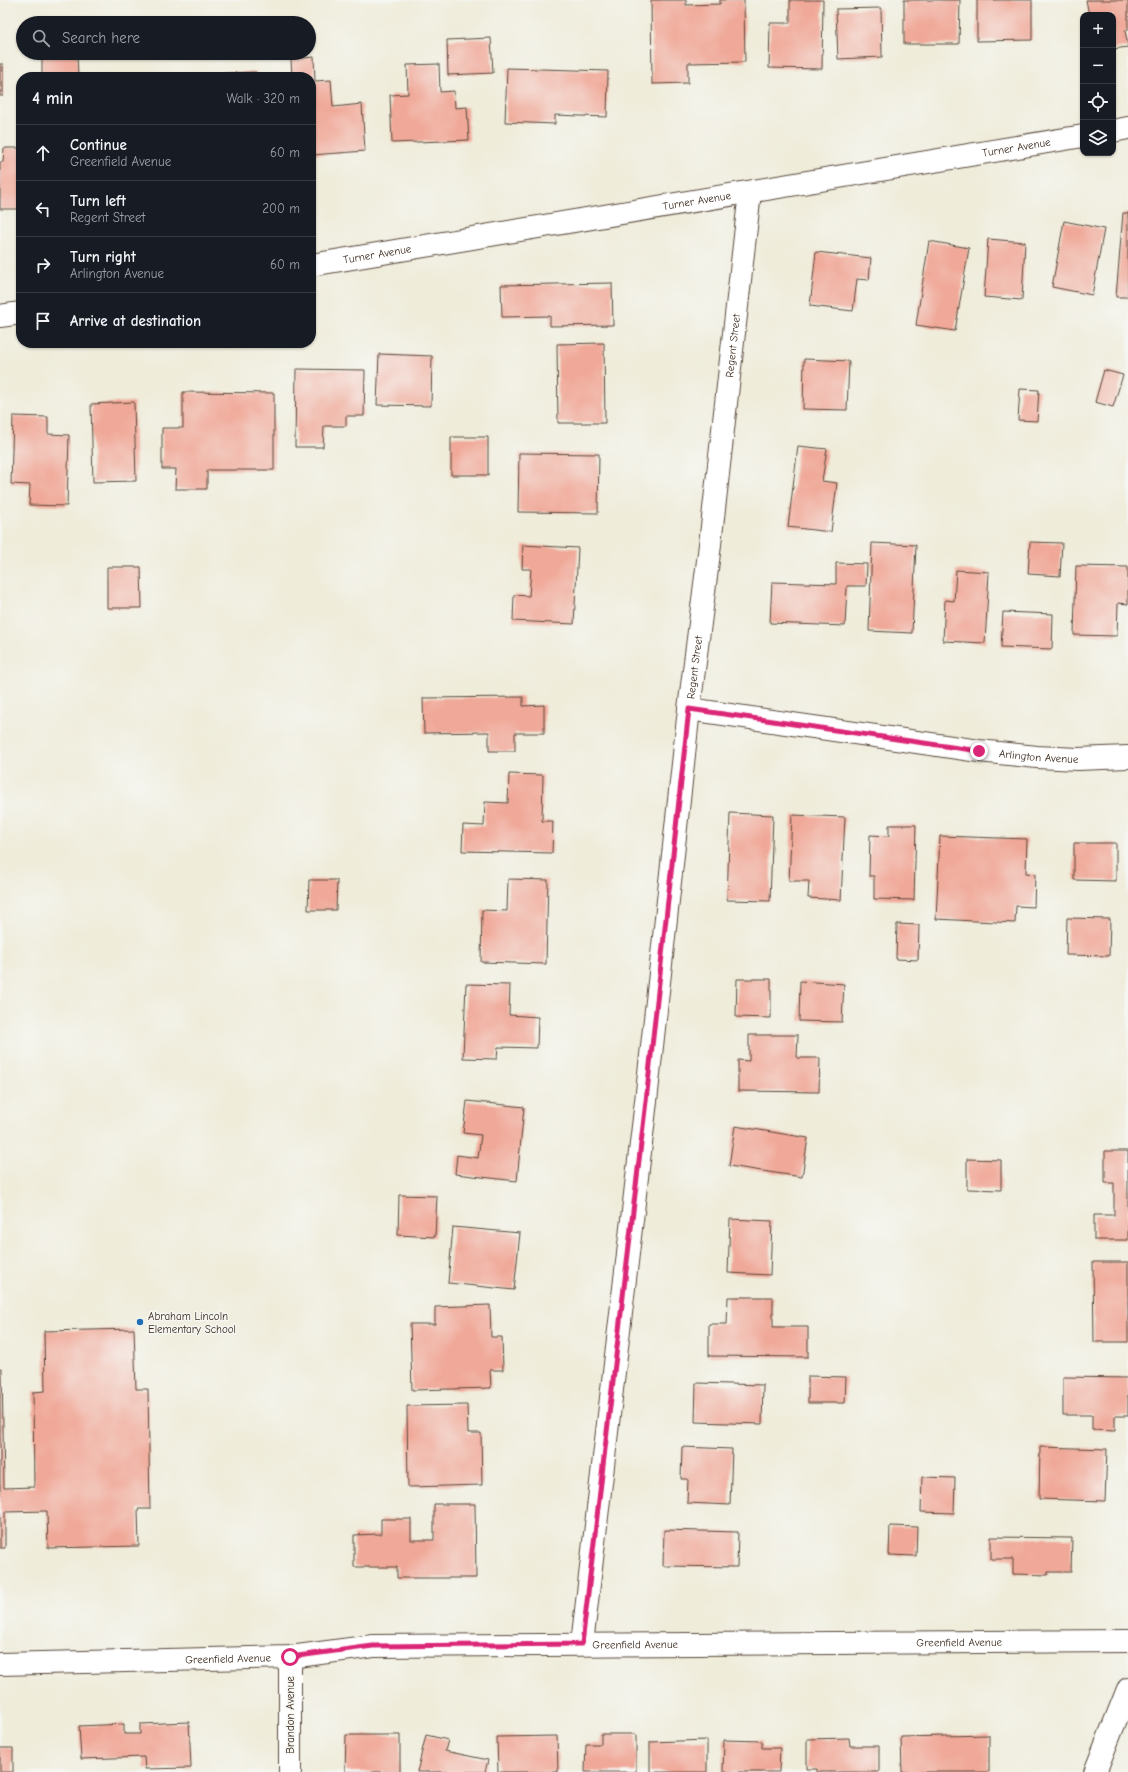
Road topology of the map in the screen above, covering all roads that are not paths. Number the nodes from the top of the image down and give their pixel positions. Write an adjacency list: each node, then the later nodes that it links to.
1 (1128, 128): 2 (street)
2 (1116, 130)
3 (1080, 137): 4 (street, Turner Avenue)
4 (750, 192): 5 (street, Turner Avenue); 8 (street, Regent Street)
5 (316, 264)
6 (16, 314): 7 (street)
7 (0, 316)
8 (689, 709): 9 (street, Arlington Avenue); 11 (street, Regent Street)
9 (1128, 757)
10 (1128, 1641): 11 (street, Greenfield Avenue)
11 (582, 1644): 12 (street, Greenfield Avenue)
12 (290, 1657): 13 (street, Greenfield Avenue); 15 (street, Brandon Avenue)
13 (0, 1664)
14 (1128, 1689): 16 (street)
15 (290, 1772)
16 (1095, 1772)

